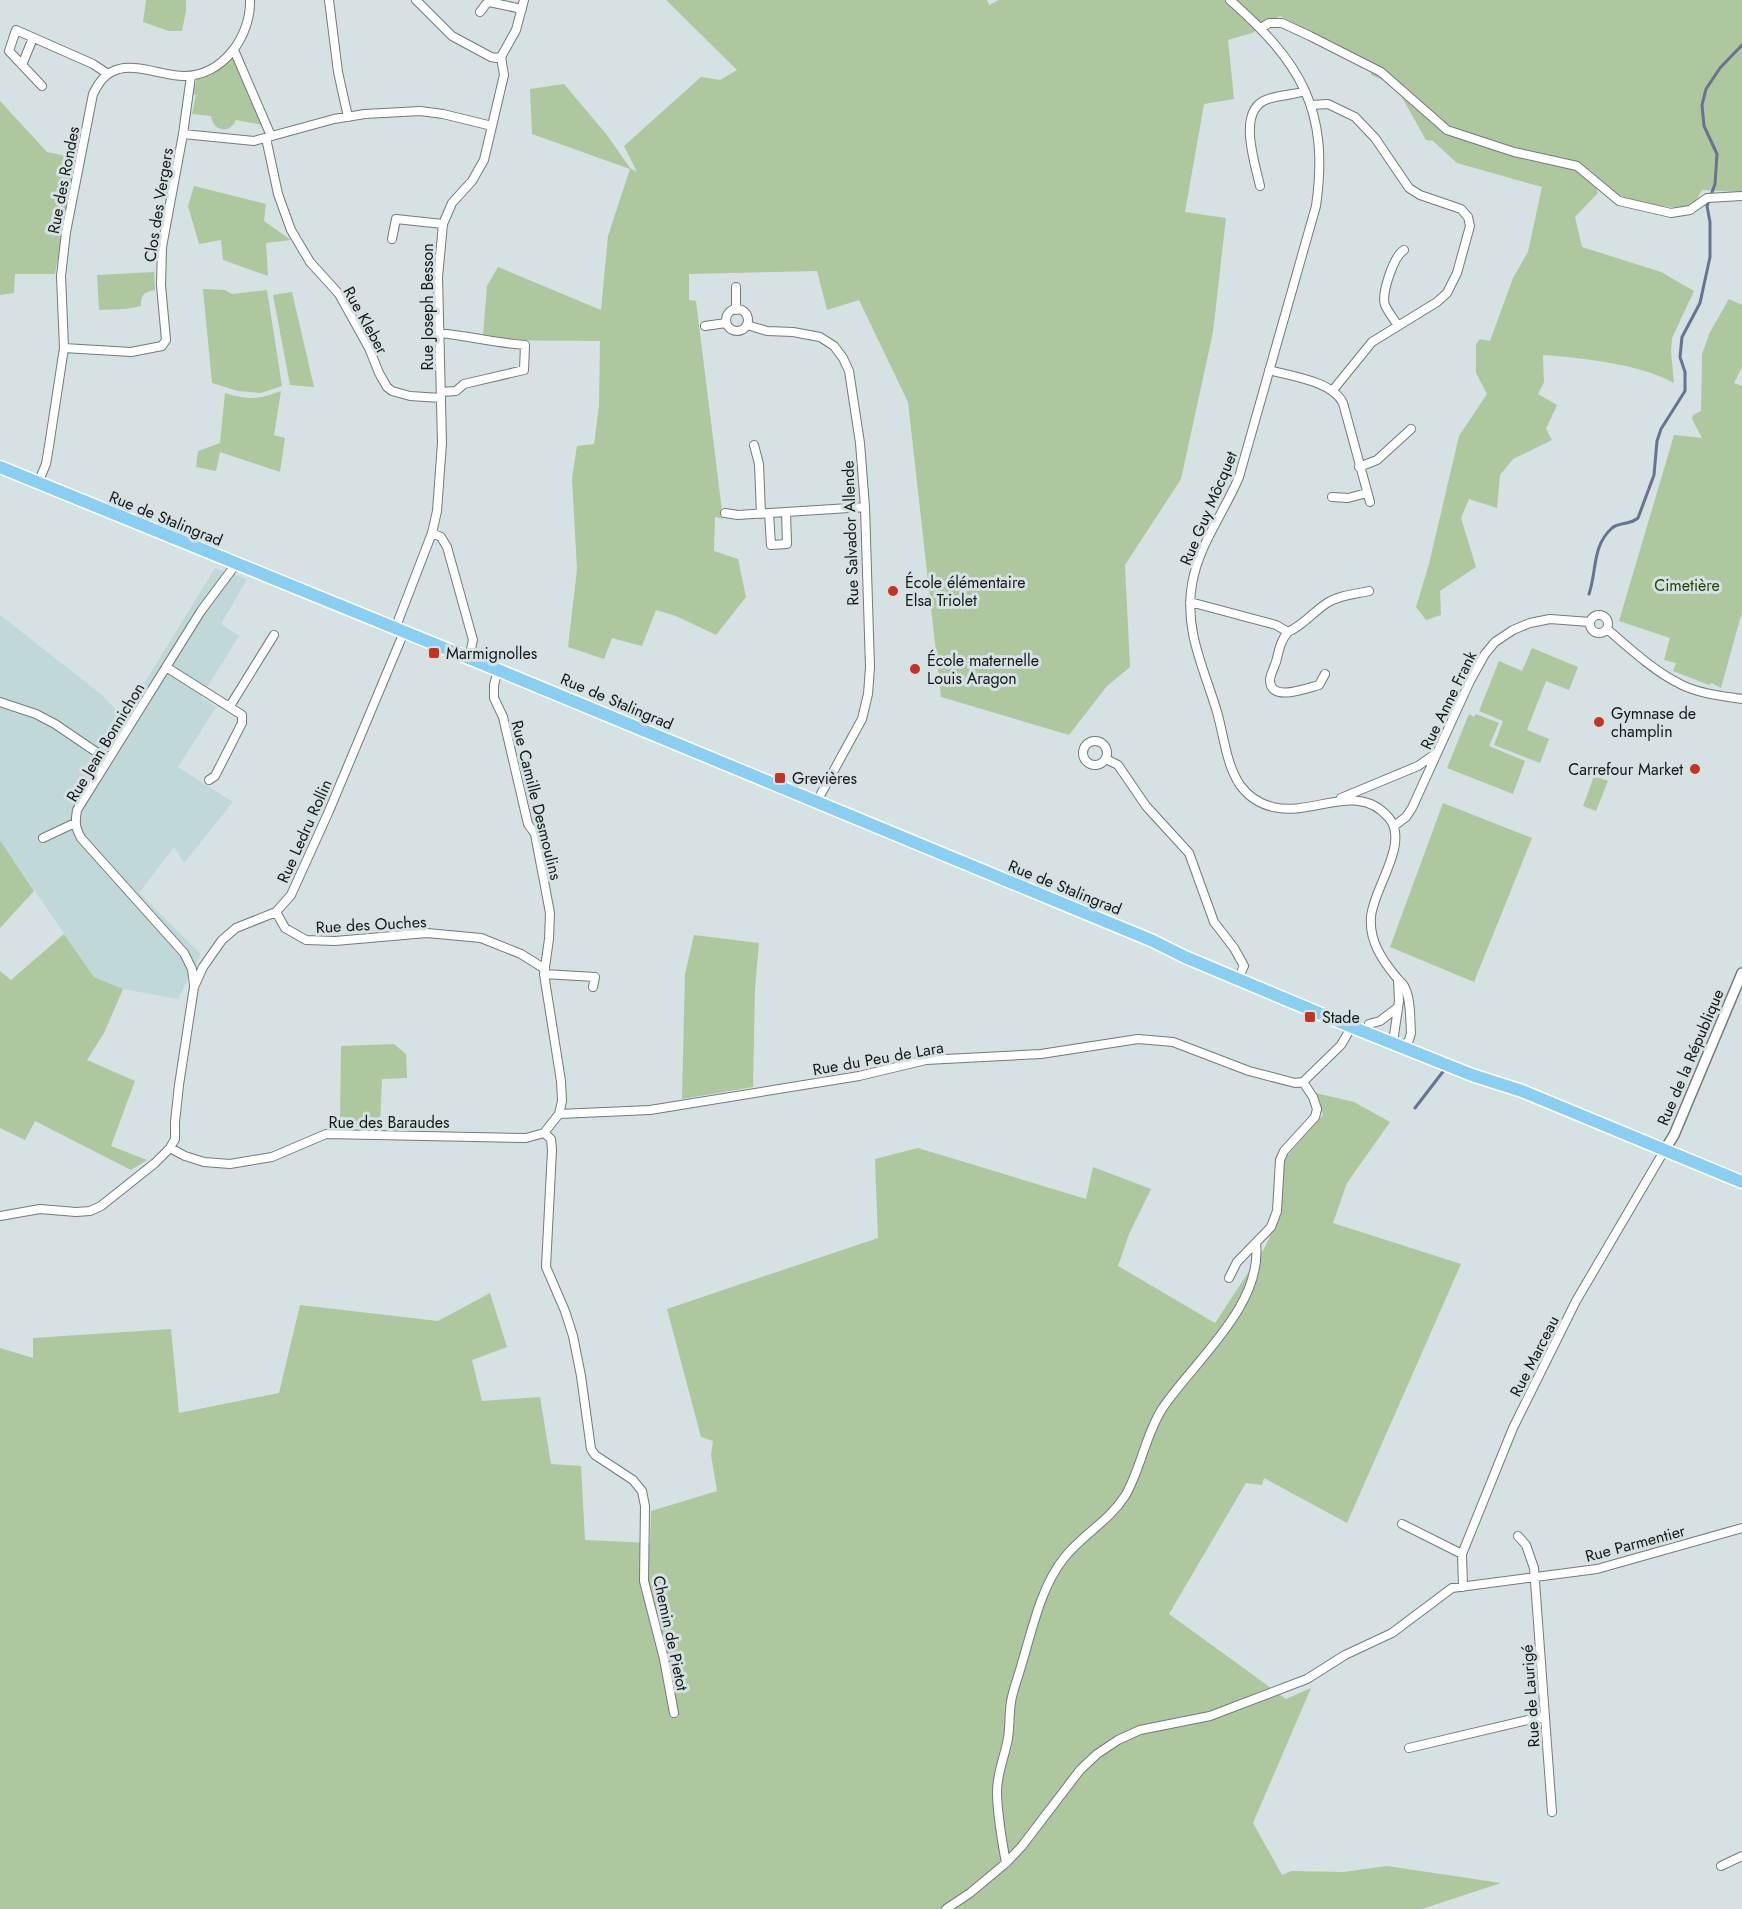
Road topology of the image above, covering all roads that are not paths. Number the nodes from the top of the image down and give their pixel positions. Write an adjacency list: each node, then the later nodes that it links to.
1 (250, 0): 10 (street)
2 (329, 0): 18 (street)
3 (416, 0): 11 (street)
4 (524, 0): 6 (street)
5 (1230, 0): 8 (street, Rue Guy Môcquet)
6 (522, 9): 7 (street); 11 (street)
7 (480, 12)
8 (1262, 28): 16 (street, Rue Guy Môcquet); 23 (street)
9 (33, 38): 12 (street); 12 (street); 13 (street)
10 (234, 50): 14 (street); 21 (street)
11 (501, 57): 19 (street, Rue Joseph Besson)
12 (22, 65): 15 (street)
13 (108, 74): 14 (street); 34 (street, Rue des Rondes)
14 (191, 76): 20 (street, Clos des Vergers)
15 (42, 86)
16 (1305, 91): 17 (street, Rue Guy Môcquet); 22 (street)
17 (1311, 105): 32 (street); 35 (street, Rue Guy Môcquet)
18 (348, 117): 19 (street); 21 (street)
19 (492, 126): 24 (street, Rue Joseph Besson)
20 (183, 134): 21 (street); 34 (street, Clos des Vergers)
21 (268, 137): 37 (street, Rue Kleber)
22 (1260, 186)
23 (1742, 196)
24 (443, 224): 25 (street); 33 (street, Rue Joseph Besson)
25 (392, 239)
26 (1404, 250): 32 (street)
27 (736, 287): 28 (street)
28 (736, 310): 29 (street); 30 (street)
29 (726, 323): 30 (street); 31 (street)
30 (747, 325): 46 (street, Rue Salvador Allende)
31 (705, 326)
32 (1398, 326): 36 (street)
33 (440, 333): 37 (street, Rue Joseph Besson); 37 (street)
34 (64, 348): 42 (street, Rue des Rondes)
35 (1269, 370): 36 (street); 53 (street, Rue Guy Môcquet)
36 (1333, 390): 41 (street)
37 (441, 395): 50 (street, Rue Joseph Besson)
38 (1411, 429): 41 (street)
39 (754, 445): 49 (street)
40 (0, 467): 42 (main road, Rue de Stalingrad)
41 (1359, 467): 43 (street)
42 (38, 483): 51 (main road, Rue de Stalingrad)
43 (1367, 493): 44 (street); 45 (street)
44 (1332, 497)
45 (1371, 502)
46 (865, 507): 47 (street); 71 (street, Rue Salvador Allende)
47 (786, 512): 49 (street); 49 (street)
48 (725, 513): 49 (street)
49 (765, 513)
50 (432, 533): 56 (street, Rue Ledru Rollin); 59 (street)
51 (236, 564): 56 (main road, Rue de Stalingrad); 60 (street, Rue Jean Bonnichon)
52 (1369, 591): 57 (street)
53 (1190, 602): 57 (street); 70 (street, Rue Guy Môcquet)
54 (1590, 622): 55 (street); 55 (street); 66 (street, Rue Anne Frank)
55 (1607, 629): 63 (street)
56 (400, 630): 59 (main road, Rue de Stalingrad); 75 (street, Rue Ledru Rollin)
57 (1288, 632): 62 (street)
58 (274, 635): 65 (street)
59 (469, 658): 61 (main road, Rue de Stalingrad)
60 (166, 667): 65 (street); 68 (street, Rue Jean Bonnichon)
61 (498, 670): 71 (main road, Rue de Stalingrad); 76 (street, Rue Camille Desmoulins)
62 (1325, 674)
63 (1742, 699)
64 (0, 702): 68 (street)
65 (230, 706): 69 (street)
66 (1436, 753): 70 (street); 73 (street, Rue Anne Frank)
67 (1106, 759): 78 (street)
68 (108, 760): 72 (street, Rue Jean Bonnichon)
69 (209, 780)
70 (1336, 801): 73 (street, Rue Guy Môcquet)
71 (816, 802): 78 (main road, Rue de Stalingrad)
72 (75, 823): 74 (street); 80 (street, Rue Jean Bonnichon)
73 (1394, 826): 79 (street)
74 (43, 838)
75 (276, 912): 76 (street, Rue des Ouches); 80 (street)
76 (544, 971): 81 (street); 87 (street, Rue Camille Desmoulins)
77 (1742, 973): 90 (street, Rue de la République)
78 (1240, 976): 83 (main road, Rue de Stalingrad)
79 (1398, 980): 82 (street); 85 (street)
80 (194, 987): 89 (street)
81 (593, 987)
82 (1397, 1008): 84 (street); 85 (street)
83 (1354, 1023): 84 (main road); 85 (main road); 86 (street)
84 (1369, 1024): 85 (main road)
85 (1400, 1041): 90 (main road)
86 (1303, 1082): 87 (street, Rue du Peu de Lara); 93 (street)
87 (559, 1114): 88 (street)
88 (544, 1133): 89 (street, Rue des Baraudes); 101 (street, Chemin de Pietot)
89 (170, 1148): 92 (street)
90 (1664, 1150): 91 (main road); 98 (street, Rue Marceau)
91 (1742, 1182)
92 (0, 1215)
93 (1256, 1243): 94 (street); 106 (street)
94 (1229, 1278)
95 (1402, 1524): 98 (street)
96 (1742, 1528): 99 (street, Rue Parmentier)
97 (1518, 1536): 99 (street)
98 (1462, 1554): 100 (street, Rue Marceau)
99 (1534, 1578): 100 (street, Rue Parmentier); 102 (street, Rue de Laurigé)
100 (1463, 1587): 106 (street, Rue Parmentier)
101 (674, 1713)
102 (1545, 1716): 103 (street); 104 (street, Rue de Laurigé)
103 (1408, 1748)
104 (1552, 1812)
105 (1742, 1856): 107 (street)
106 (1006, 1863): 108 (street, Rue Parmentier)
107 (1721, 1866)
108 (946, 1909)

